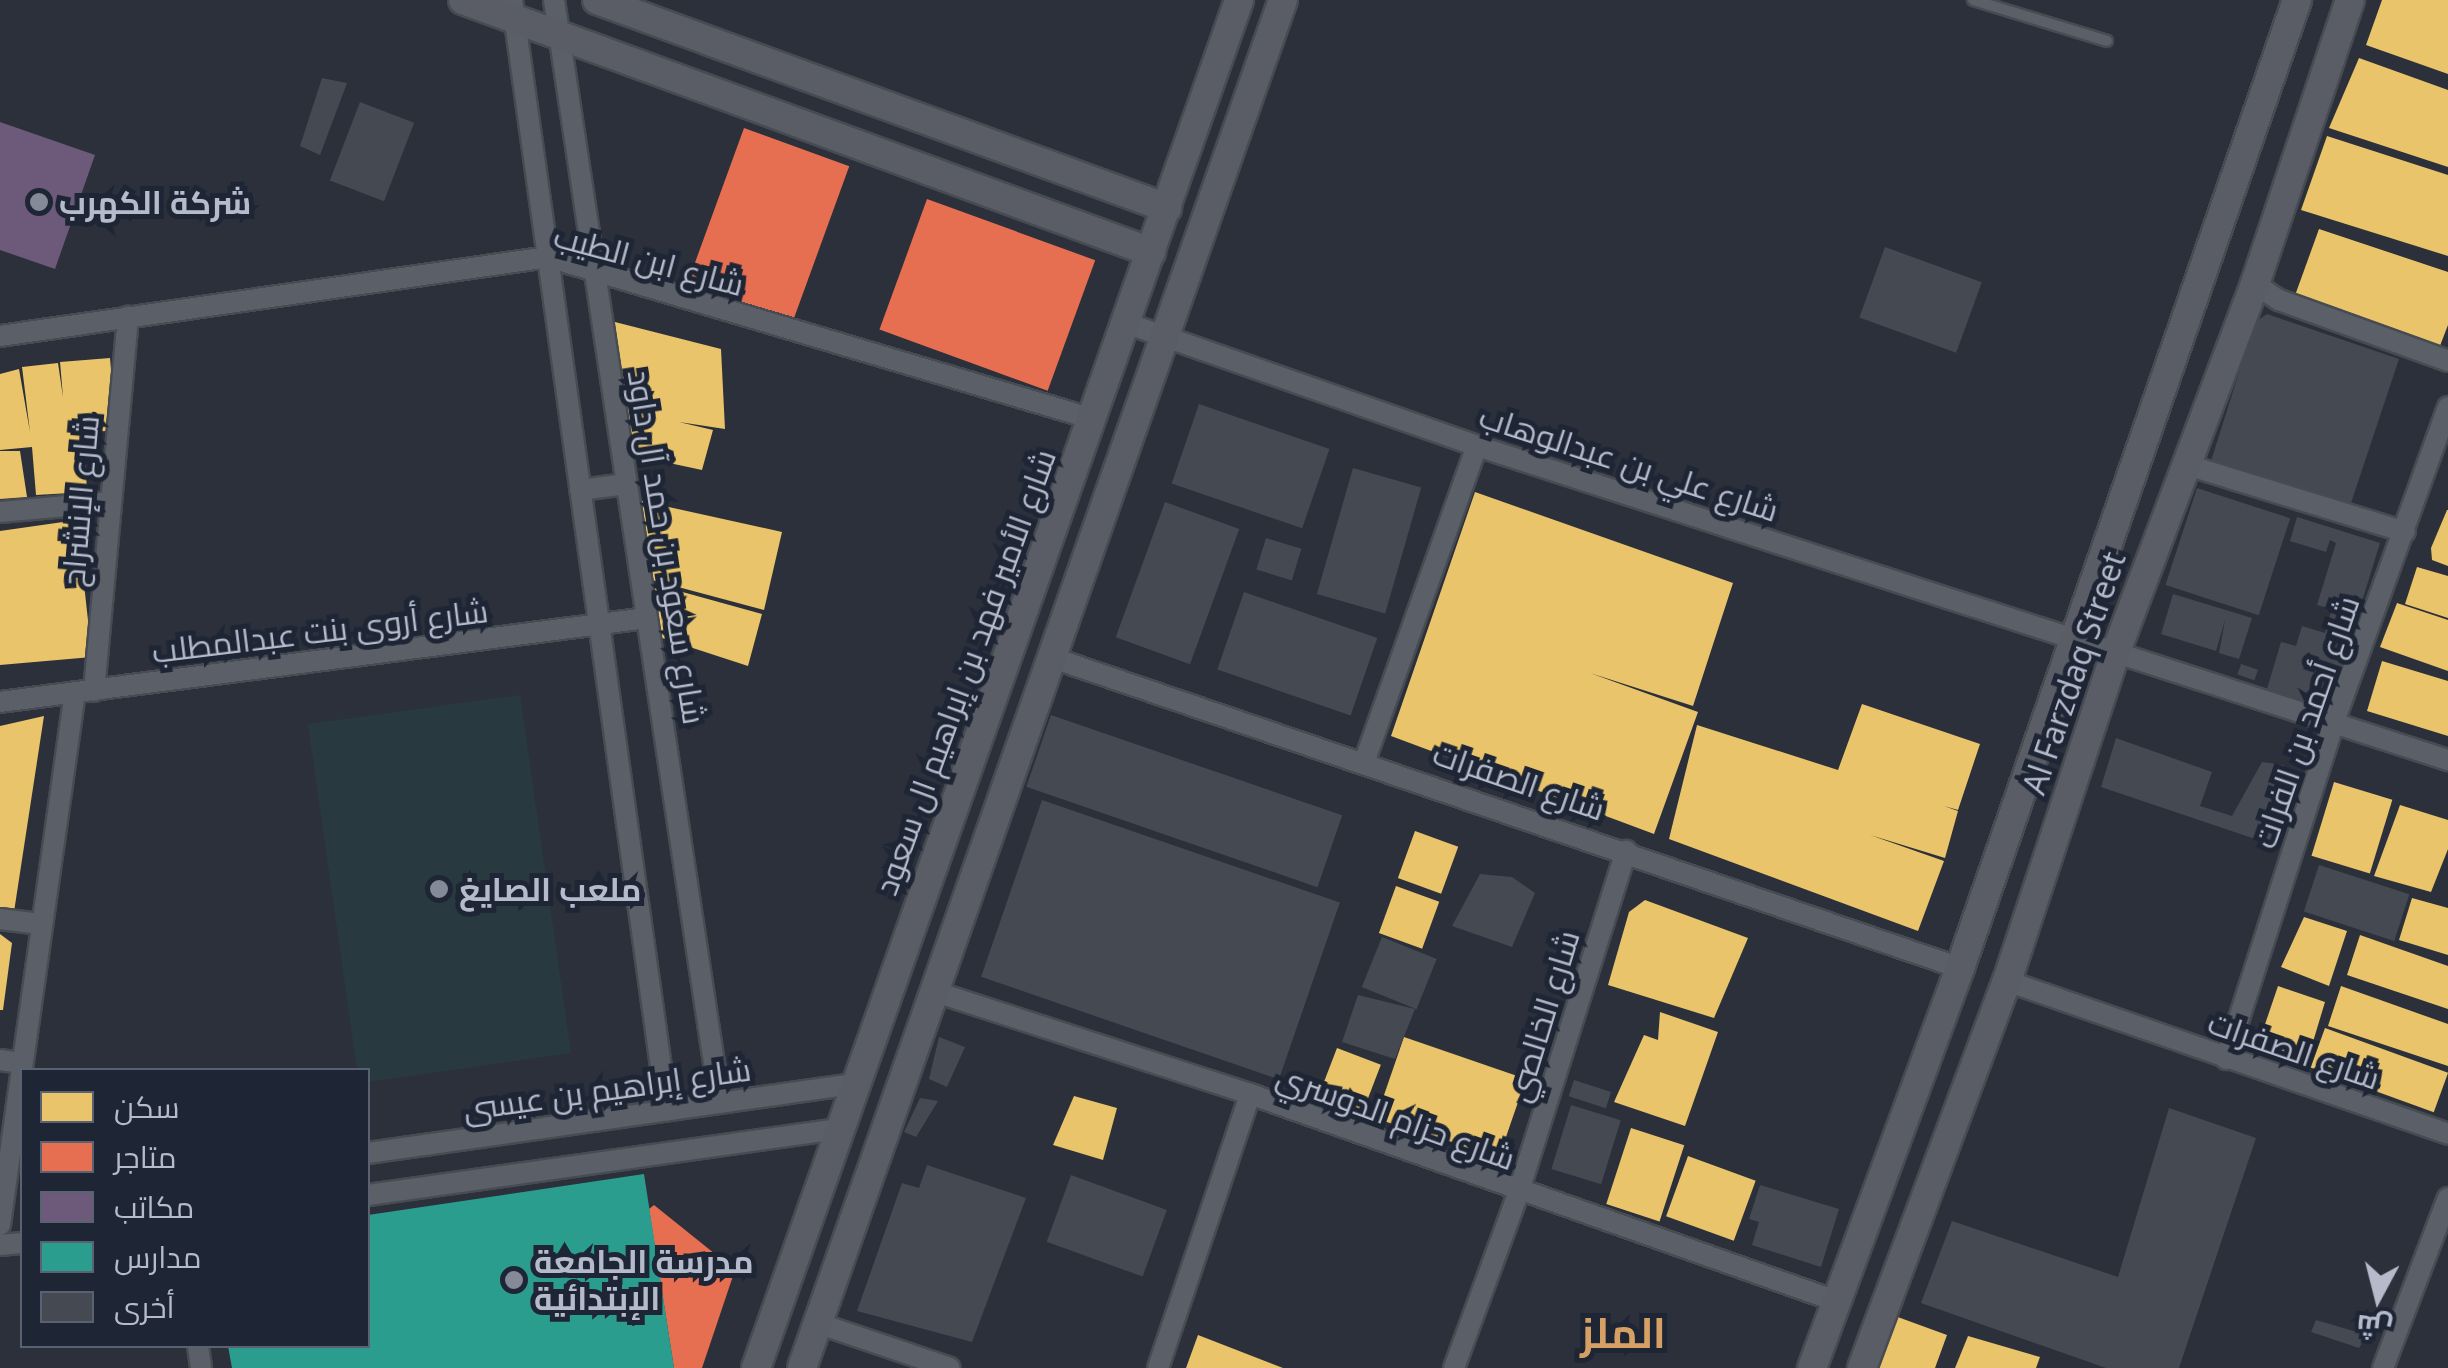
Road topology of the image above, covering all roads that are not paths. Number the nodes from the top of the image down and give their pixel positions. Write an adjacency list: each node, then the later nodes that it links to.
1 (463, 0): 9 (street)
2 (554, 0): 10 (street, شارع سعود بن حمد آل داود)
3 (596, 0): 12 (street)
4 (1240, 0): 12 (street, شارع الأمير فهد بن إبراهيم ال سعود)
5 (1283, 0): 19 (street)
6 (1973, 0): 11 (lane)
7 (2297, 0): 34 (street, Al Farzdaq Street)
8 (2350, 0): 16 (street, Al Farzdaq Street)
9 (513, 10): 10 (street); 14 (street)
10 (560, 35): 13 (street); 15 (street, شارع سعود بن حمد آل داود)
11 (2107, 41)
12 (1167, 208): 13 (street, شارع الأمير فهد بن إبراهيم ال سعود)
13 (1151, 252): 18 (street, شارع الأمير فهد بن إبراهيم ال سعود)
14 (548, 257): 15 (street, شارع ابن الطيب); 17 (street, شارع ابن الطيب); 28 (street)
15 (596, 274): 23 (street, شارع ابن الطيب); 27 (street, شارع سعود بن حمد آل داود)
16 (2255, 284): 21 (street); 25 (street, Al Farzdaq Street)
17 (128, 317): 20 (street, شارع ابن الطيب); 29 (street, شارع الإنشراح)
18 (1126, 322): 19 (street, شارع علي بن عبدالوهاب); 23 (street, شارع الأمير فهد بن إبراهيم ال سعود)
19 (1163, 335): 24 (street, شارع علي بن عبدالوهاب); 36 (street)
20 (0, 336)
21 (2448, 361)
22 (2448, 407): 26 (street, شارع أحمد بن الفرات)
23 (1093, 419): 53 (street, شارع الأمير فهد بن إبراهيم ال سعود)
24 (1478, 446): 34 (street, شارع علي بن عبدالوهاب); 40 (street)
25 (2184, 464): 31 (street); 35 (street, Al Farzdaq Street)
26 (2438, 473): 31 (street, شارع أحمد بن الفرات)
27 (627, 484): 28 (street); 32 (street, شارع سعود بن حمد آل داود)
28 (580, 490): 33 (street)
29 (109, 502): 30 (street); 37 (street, شارع الإنشراح)
30 (0, 512)
31 (2404, 532): 39 (street, شارع أحمد بن الفرات)
32 (647, 618): 33 (street, شارع أروى بنت عبدالمطلب); 55 (street, شارع سعود بن حمد آل داود)
33 (599, 624): 37 (street, شارع أروى بنت عبدالمطلب); 56 (street)
34 (2072, 636): 35 (street, شارع علي بن عبدالوهاب); 45 (street, Al Farzdaq Street)
35 (2118, 650): 39 (street, شارع علي بن عبدالوهاب); 46 (street, Al Farzdaq Street)
36 (1056, 658): 40 (street, شارع الصفرات); 47 (street)
37 (85, 692): 38 (street, شارع أروى بنت عبدالمطلب); 44 (street, شارع الإنشراح)
38 (0, 702)
39 (2334, 722): 41 (street, شارع علي بن عبدالوهاب); 48 (street, شارع أحمد بن الفرات)
40 (1365, 760): 42 (street, شارع الصفرات)
41 (2448, 760)
42 (1626, 850): 45 (street, شارع الصفرات); 60 (street, شارع الخالصي)
43 (0, 919): 44 (street)
44 (39, 924): 50 (street, شارع الإنشراح)
45 (1960, 968): 64 (street, Al Farzdaq Street)
46 (2007, 981): 48 (street, شارع الصفرات); 72 (street, Al Farzdaq Street)
47 (936, 992): 54 (street, شارع حزام الدوسري); 65 (street)
48 (2226, 1058): 58 (street, شارع الصفرات)
49 (0, 1060): 50 (street)
50 (22, 1063): 51 (street, شارع الإنشراح)
51 (21, 1068)
52 (20, 1081): 63 (street, شارع الإنشراح)
53 (854, 1084): 55 (street, شارع إبراهيم بن عيسى); 57 (street, شارع الأمير فهد بن إبراهيم ال سعود)
54 (1250, 1094): 60 (street, شارع حزام الدوسري); 69 (street)
55 (720, 1103): 56 (street, شارع إبراهيم بن عيسى)
56 (667, 1110): 59 (street, شارع إبراهيم بن عيسى)
57 (840, 1129): 61 (street); 66 (street, شارع الأمير فهد بن إبراهيم ال سعود)
58 (2448, 1134)
59 (370, 1153)
60 (1518, 1194): 64 (street, شارع حزام الدوسري); 70 (street, شارع الخالصي)
61 (370, 1195)
62 (2448, 1198): 73 (street)
63 (6, 1209)
64 (1833, 1300): 71 (street, Al Farzdaq Street)
65 (817, 1324): 67 (street); 68 (street)
66 (756, 1368)
67 (802, 1368)
68 (950, 1368)
69 (1158, 1368)
70 (1454, 1368)
71 (1812, 1368)
72 (1862, 1368)
73 (2383, 1368)

